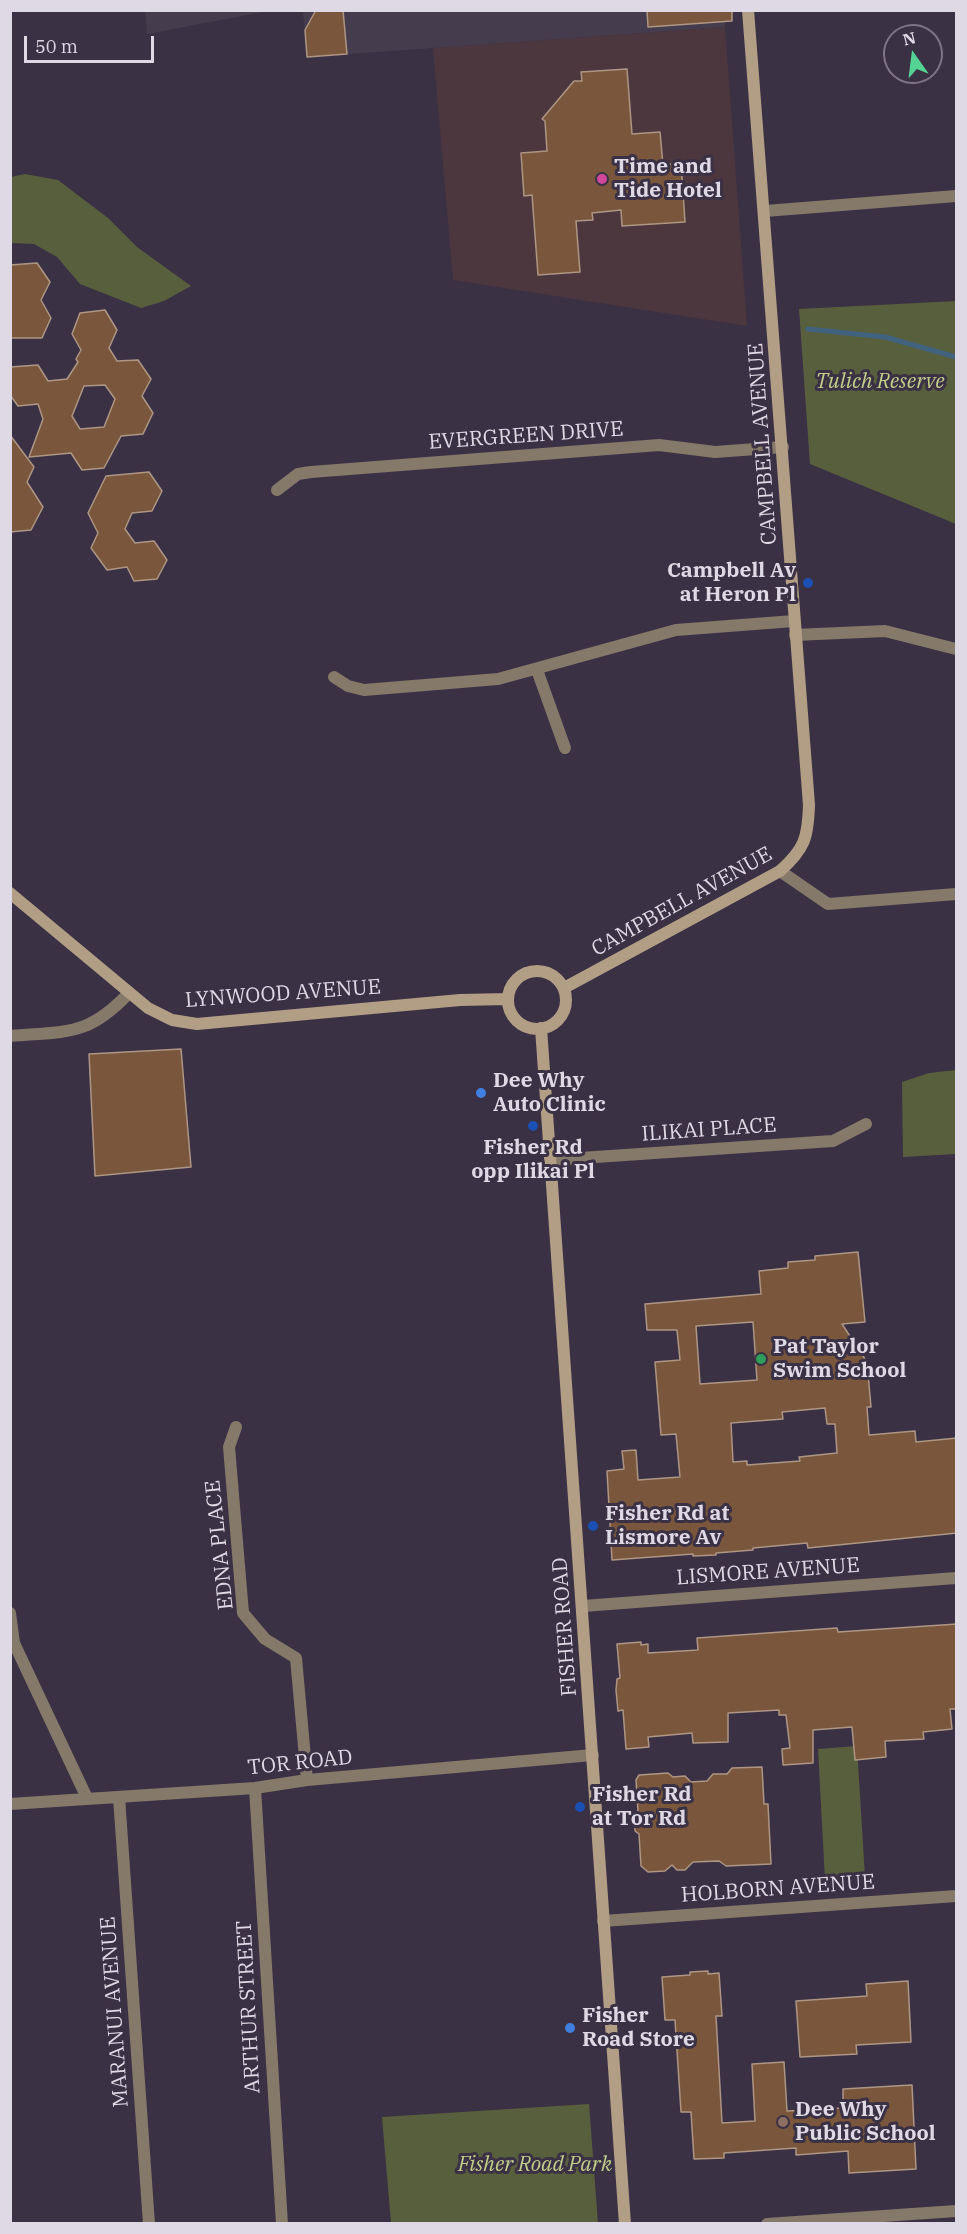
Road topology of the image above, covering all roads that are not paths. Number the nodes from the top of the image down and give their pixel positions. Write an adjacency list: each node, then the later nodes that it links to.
1 (748, 10): 3 (main road, CAMPBELL AVENUE)
2 (957, 196): 3 (street)
3 (765, 211): 4 (main road, CAMPBELL AVENUE)
4 (783, 447): 5 (street, EVERGREEN DRIVE); 6 (main road, CAMPBELL AVENUE)
5 (277, 490)
6 (794, 621): 7 (main road, CAMPBELL AVENUE); 9 (street)
7 (795, 635): 8 (street); 12 (main road, CAMPBELL AVENUE)
8 (957, 649)
9 (537, 670): 10 (street); 11 (street)
10 (334, 677)
11 (565, 748)
12 (780, 871): 14 (street); 15 (main road, CAMPBELL AVENUE)
13 (10, 893): 16 (main road, LYNWOOD AVENUE)
14 (957, 894)
15 (564, 988): 17 (main road); 18 (main road)
16 (129, 993): 17 (main road, LYNWOOD AVENUE); 19 (street)
17 (508, 999): 18 (main road)
18 (541, 1028): 21 (main road, FISHER ROAD)
19 (10, 1036)
20 (866, 1124): 21 (street, ILIKAI PLACE)
21 (551, 1160): 24 (main road, FISHER ROAD)
22 (236, 1427): 27 (street, EDNA PLACE)
23 (957, 1578): 24 (street, LISMORE AVENUE)
24 (583, 1606): 26 (main road, FISHER ROAD)
25 (10, 1613): 29 (street)
26 (593, 1755): 27 (street, TOR ROAD); 33 (main road, FISHER ROAD)
27 (307, 1780): 28 (street, TOR ROAD)
28 (255, 1788): 30 (street, TOR ROAD); 36 (street, ARTHUR STREET)
29 (87, 1797): 30 (street, TOR ROAD); 31 (street, TOR ROAD)
30 (119, 1797): 35 (street, MARANUI AVENUE)
31 (10, 1804)
32 (957, 1896): 33 (street, HOLBORN AVENUE)
33 (603, 1921): 37 (main road, FISHER ROAD)
34 (957, 2211): 38 (street)
35 (148, 2223)
36 (282, 2223)
37 (625, 2223)
38 (767, 2223)

